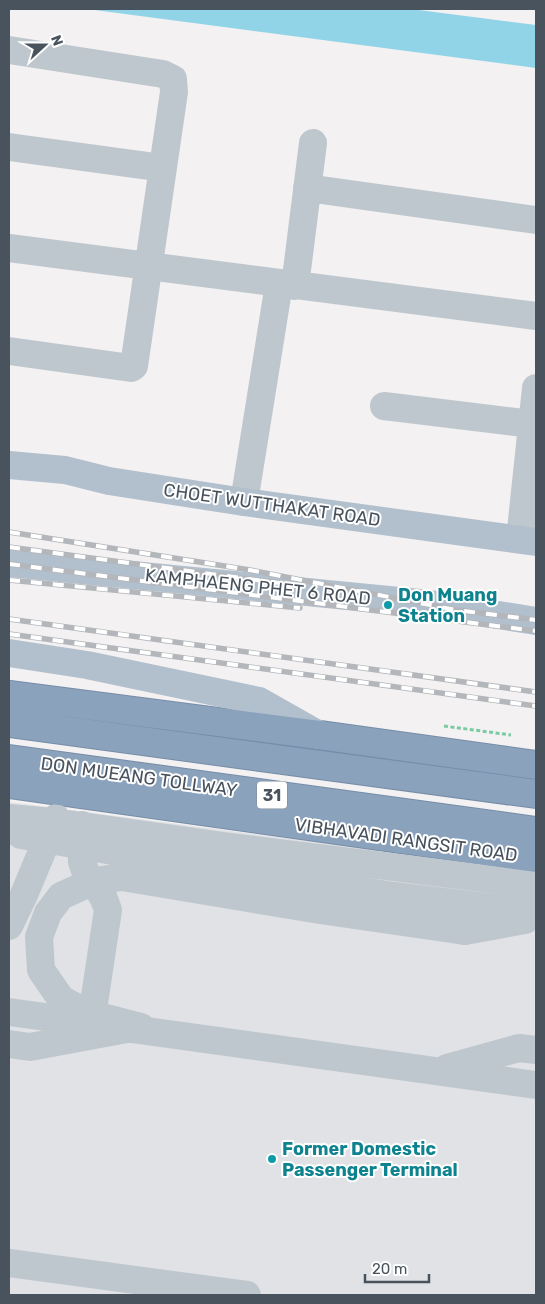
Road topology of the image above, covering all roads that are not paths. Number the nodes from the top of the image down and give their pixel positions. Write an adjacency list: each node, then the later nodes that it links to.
1 (9, 50): 4 (street)
2 (313, 143): 5 (street)
3 (9, 147): 4 (street)
4 (163, 168): 8 (street)
5 (307, 188): 6 (street); 9 (street)
6 (536, 220)
7 (9, 248): 8 (street)
8 (149, 267): 9 (street); 11 (street)
9 (287, 285): 10 (street); 16 (street)
10 (536, 316)
11 (9, 350)
12 (536, 388): 14 (street)
13 (384, 406): 14 (street)
14 (532, 424): 17 (street)
15 (9, 465): 16 (main road, CHOET WUTTHAKAT ROAD)
16 (244, 502): 17 (main road, CHOET WUTTHAKAT ROAD)
17 (528, 540)
18 (9, 563): 19 (main road, KAMPHAENG PHET 6 ROAD)
19 (536, 621)
20 (9, 653): 23 (main road)
21 (9, 695): 23 (highway)
22 (9, 723): 28 (highway, DON MUEANG TOLLWAY / 31)
23 (319, 735): 25 (highway)
24 (9, 759): 33 (highway, DON MUEANG TOLLWAY / 31)
25 (536, 765)
26 (9, 784): 27 (highway, VIBHAVADI RANGSIT ROAD / 31)
27 (70, 793): 30 (street); 34 (highway, VIBHAVADI RANGSIT ROAD / 31)
28 (536, 794)
29 (9, 818): 30 (street)
30 (54, 822): 32 (street); 38 (street)
31 (9, 826): 36 (street, bridge)
32 (82, 826): 35 (street); 40 (street)
33 (536, 831)
34 (536, 858)
35 (536, 885)
36 (536, 912)
37 (536, 918): 41 (street, bridge)
38 (9, 926)
39 (9, 1012): 40 (street)
40 (91, 1024): 44 (street)
41 (141, 1027): 42 (street, bridge); 43 (street)
42 (9, 1044)
43 (536, 1050)
44 (536, 1085)
45 (9, 1263): 46 (street)
46 (247, 1295)

